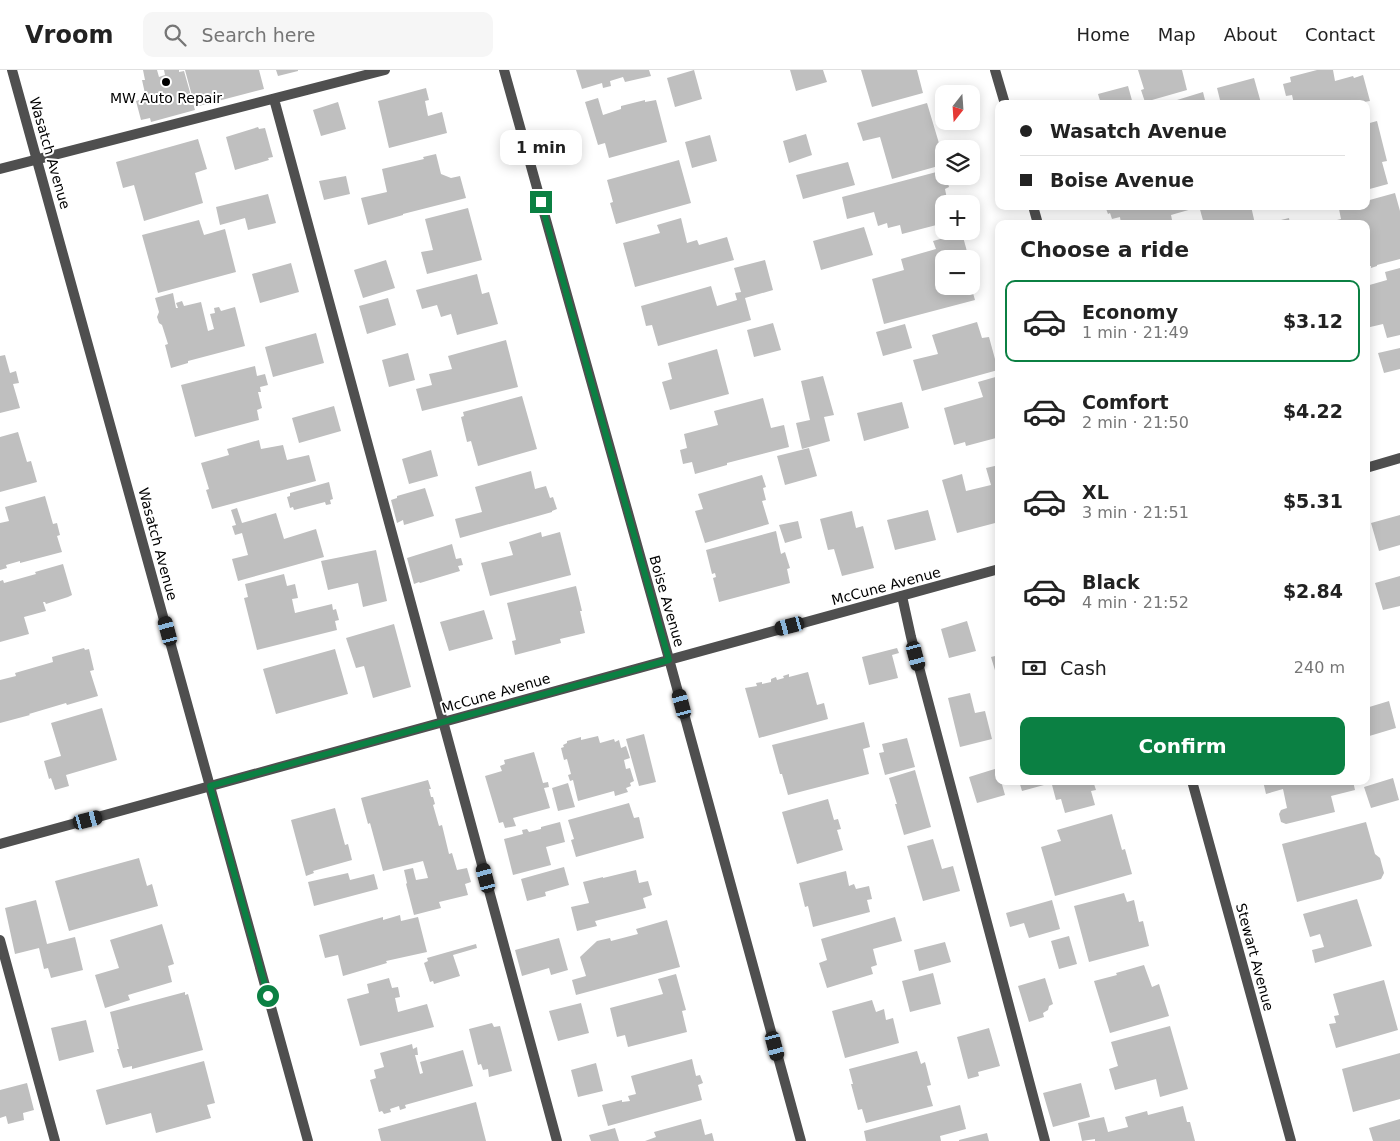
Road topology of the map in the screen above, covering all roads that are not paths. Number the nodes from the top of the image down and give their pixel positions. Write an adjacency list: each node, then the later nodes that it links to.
1 (12, 70): 7 (street, Wasatch Avenue)
2 (385, 70): 5 (street)
3 (504, 70): 13 (street, Boise Avenue)
4 (995, 70): 6 (street)
5 (274, 99): 7 (street); 14 (street)
6 (1003, 100)
7 (37, 160): 8 (street); 16 (street, Wasatch Avenue)
8 (0, 169)
9 (1400, 458): 10 (street)
10 (1370, 467)
11 (995, 570): 12 (street, McCune Avenue)
12 (902, 596): 13 (street, McCune Avenue); 23 (street)
13 (669, 660): 14 (street, McCune Avenue); 22 (street, Boise Avenue)
14 (444, 722): 16 (street, McCune Avenue); 21 (street)
15 (1193, 785): 24 (street, Stewart Avenue)
16 (210, 786): 17 (street, McCune Avenue); 20 (street, Wasatch Avenue)
17 (0, 844)
18 (0, 940): 19 (street)
19 (55, 1141)
20 (308, 1141)
21 (557, 1141)
22 (801, 1141)
23 (1045, 1141)
24 (1291, 1141)

